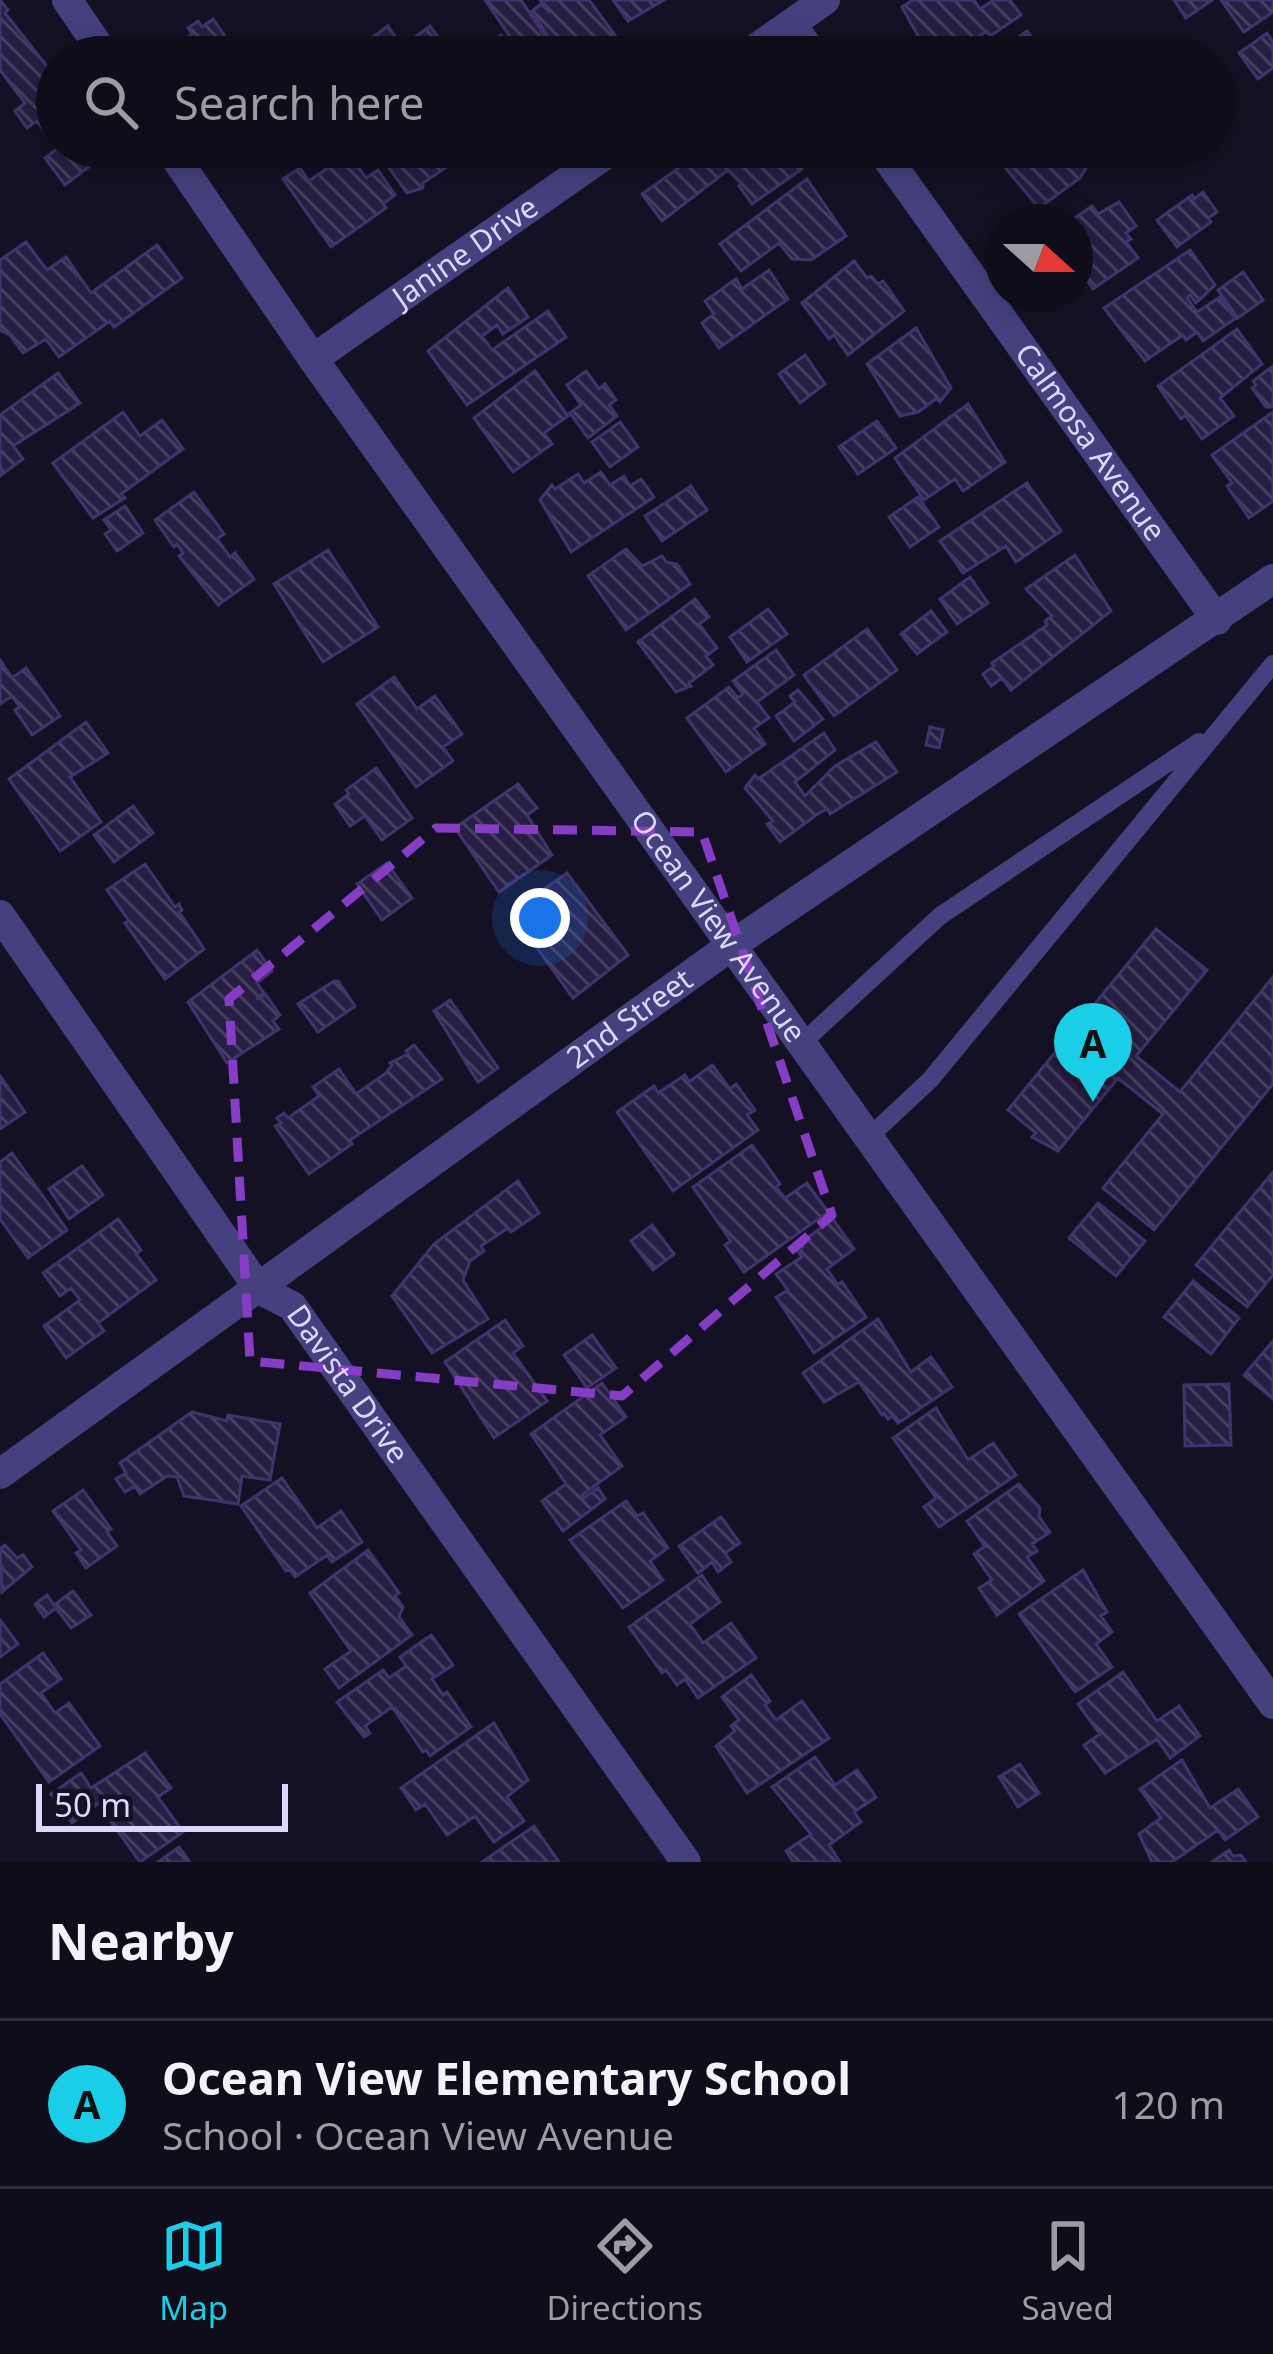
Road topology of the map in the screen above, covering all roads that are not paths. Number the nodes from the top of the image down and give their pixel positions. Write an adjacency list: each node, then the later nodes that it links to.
1 (67, 0): 4 (street)
2 (825, 0): 3 (street)
3 (791, 24): 5 (street); 6 (street)
4 (92, 36)
5 (774, 36)
6 (800, 36)
7 (182, 168): 10 (street, Ocean View Avenue)
8 (586, 168): 10 (street, Janine Drive)
9 (894, 168): 12 (street, Calmosa Avenue)
10 (314, 359): 16 (street, Ocean View Avenue)
11 (1273, 579): 12 (street, 2nd Street)
12 (1217, 620): 16 (street, 2nd Street)
13 (1273, 664): 14 (lane)
14 (1218, 730): 17 (lane); 18 (lane)
15 (0, 915): 19 (street, Davista Drive)
16 (732, 945): 17 (street, Ocean View Avenue); 19 (street, 2nd Street)
17 (802, 1043): 18 (street, Ocean View Avenue)
18 (869, 1137): 21 (street, Ocean View Avenue)
19 (259, 1289): 20 (street, 2nd Street); 22 (street, Davista Drive)
20 (0, 1474)
21 (1273, 1704)
22 (686, 1862)

